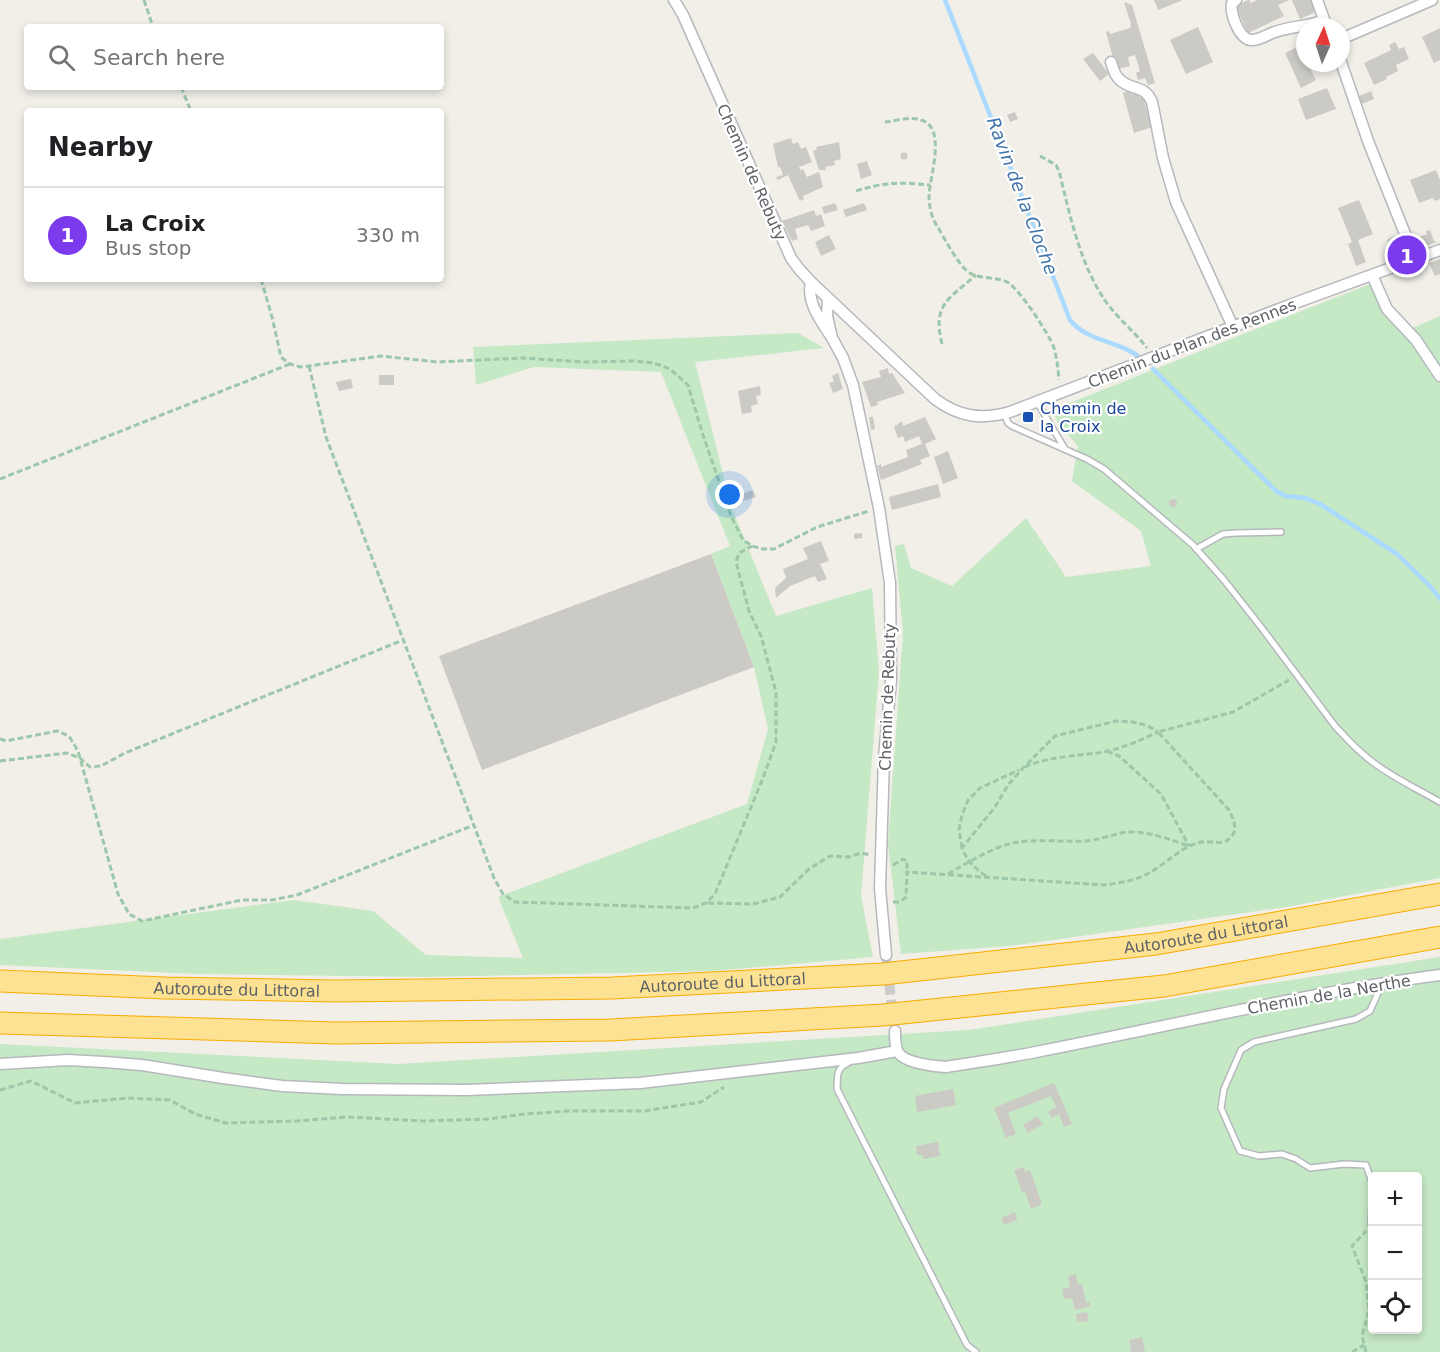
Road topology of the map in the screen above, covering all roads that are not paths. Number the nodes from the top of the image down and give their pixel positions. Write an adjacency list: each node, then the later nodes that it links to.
1 (674, 0): 13 (street, Chemin de Rebuty)
2 (1236, 0): 6 (street)
3 (1317, 0): 5 (street)
4 (1432, 0): 7 (street)
5 (1323, 18)
6 (1296, 27)
7 (1350, 35)
8 (1111, 62): 15 (street)
9 (1345, 72): 11 (street)
10 (1440, 250): 11 (street, Chemin du Plan des Pennes)
11 (1415, 259): 12 (street, Chemin du Plan des Pennes)
12 (1372, 275): 15 (street, Chemin du Plan des Pennes); 17 (street)
13 (811, 282): 14 (street, Chemin du Plan des Pennes); 16 (street, Chemin de Rebuty)
14 (828, 298): 16 (street, Chemin de Rebuty); 19 (street, Chemin du Plan des Pennes)
15 (1233, 327): 18 (street, Chemin du Plan des Pennes)
16 (832, 338): 26 (street, Chemin de Rebuty)
17 (1440, 376)
18 (1036, 402): 19 (street, Chemin du Plan des Pennes); 20 (lane)
19 (1004, 413): 20 (lane)
20 (1065, 449): 22 (lane)
21 (1281, 532): 22 (lane)
22 (1196, 549): 23 (lane)
23 (1440, 802)
24 (1440, 894): 28 (highway, Autoroute du Littoral)
25 (1440, 937): 30 (highway)
26 (886, 955)
27 (1440, 975): 29 (street, Chemin de la Nerthe)
28 (0, 981)
29 (1383, 983): 32 (street, Chemin de la Nerthe); 35 (lane)
30 (0, 1023)
31 (895, 1030): 32 (street)
32 (897, 1051): 33 (street)
33 (858, 1058): 34 (street); 36 (lane)
34 (0, 1064)
35 (1368, 1172)
36 (976, 1352)

